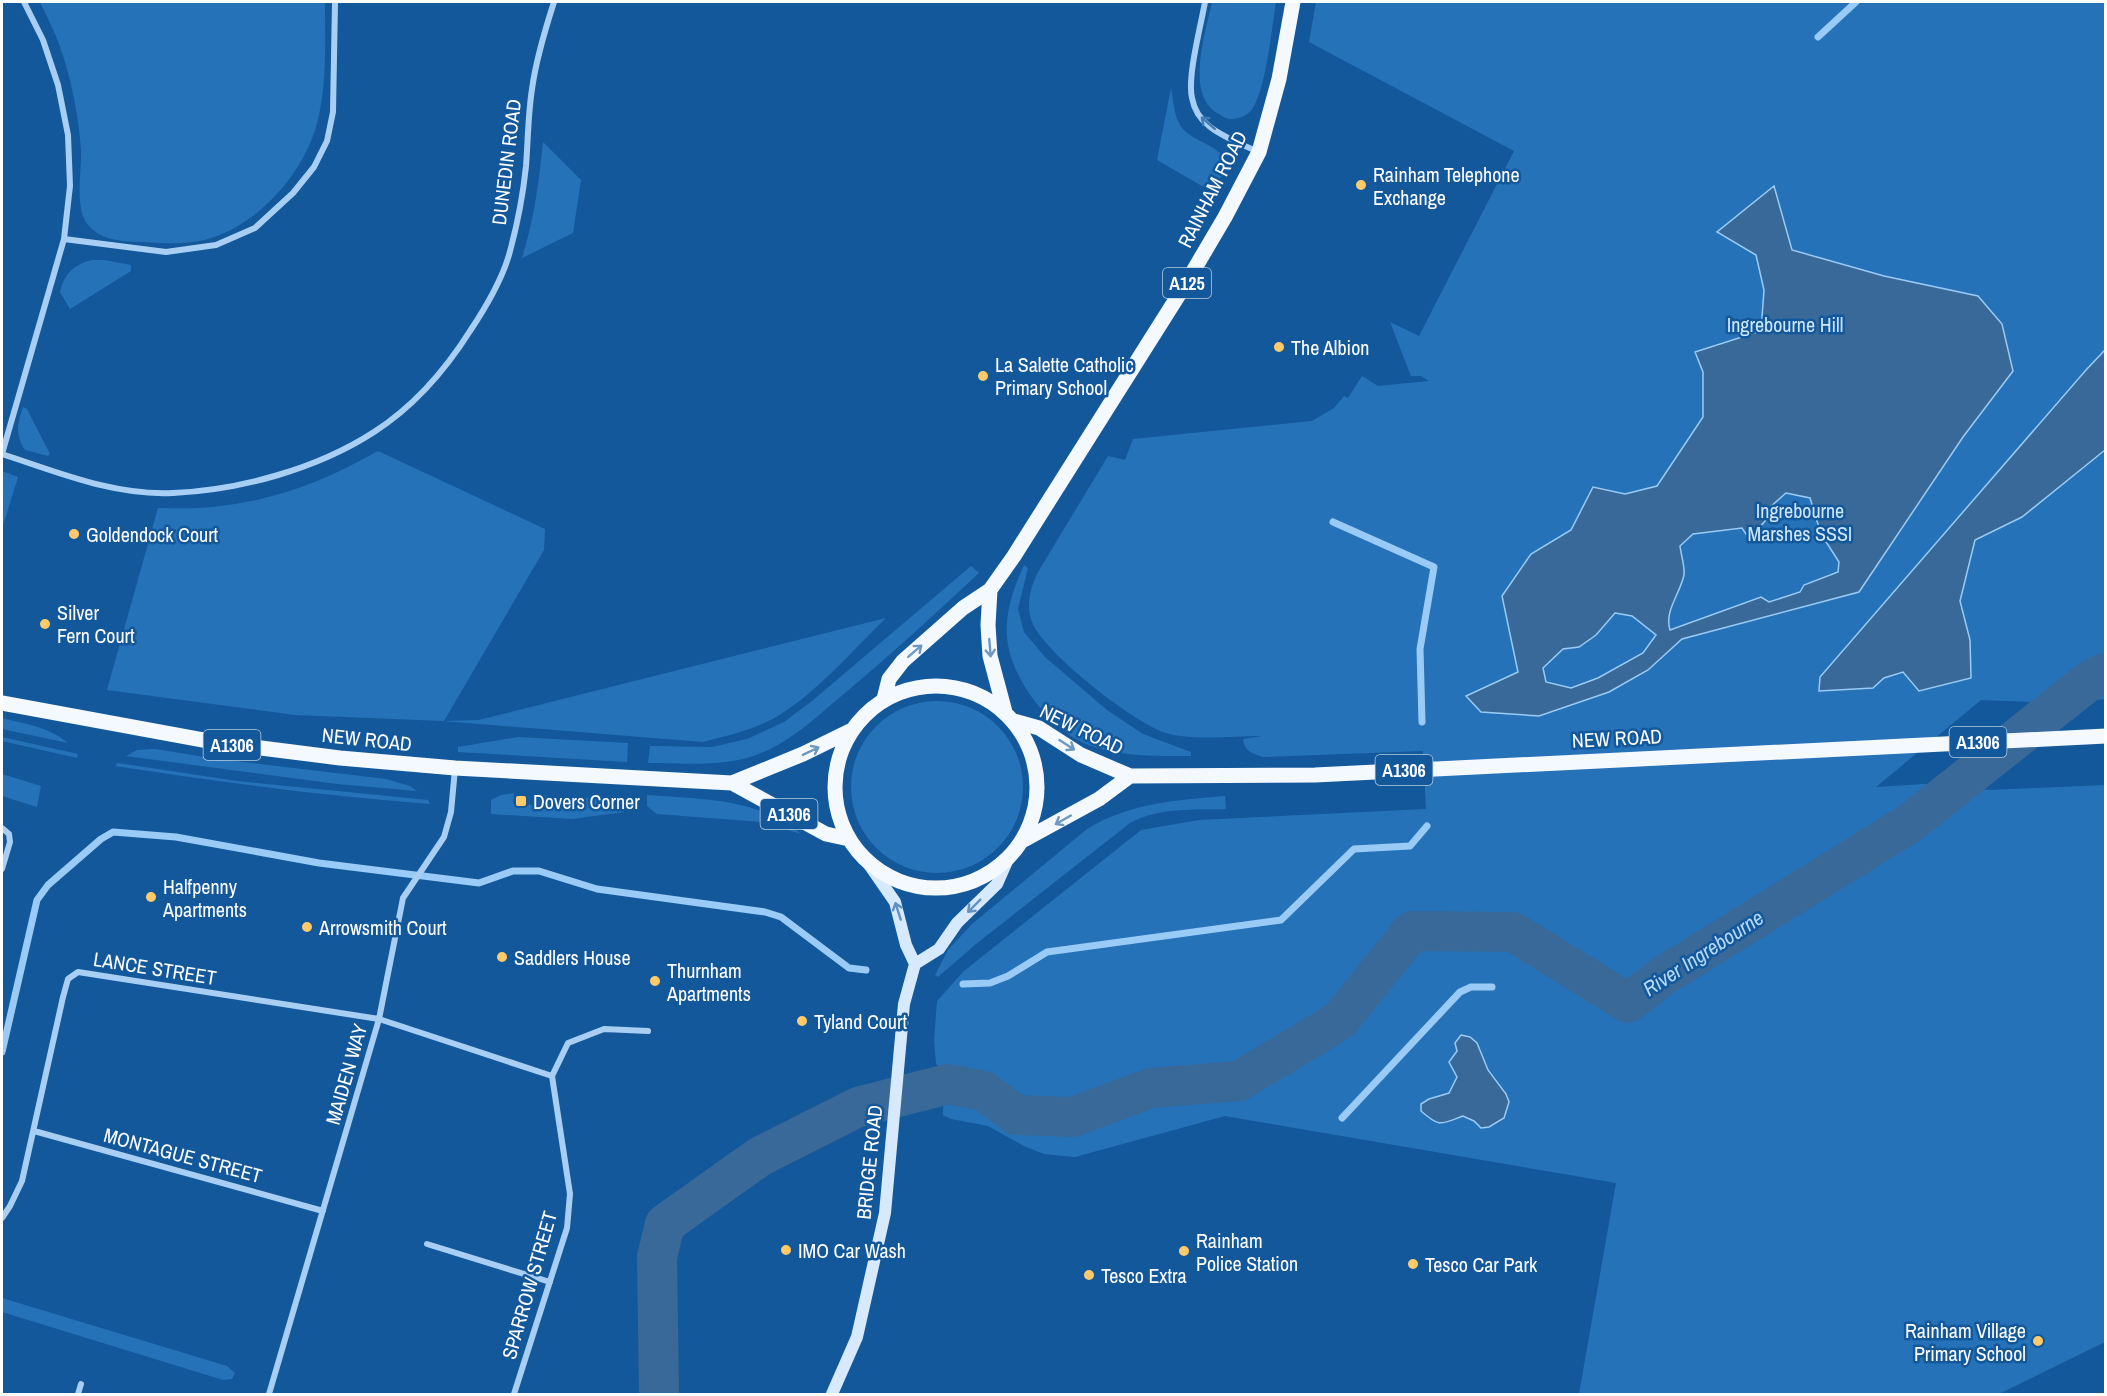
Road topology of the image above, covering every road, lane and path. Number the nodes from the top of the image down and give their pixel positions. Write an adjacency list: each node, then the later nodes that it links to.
1 (24, 2): 7 (street)
2 (335, 2): 7 (street)
3 (554, 2): 8 (street, DUNEDIN ROAD)
4 (1205, 2): 6 (street, one-way to 4)
5 (1293, 2): 6 (main road, RAINHAM ROAD / A125)
6 (1259, 152): 9 (main road, RAINHAM ROAD / A125)
7 (64, 239): 8 (street)
8 (2, 454)
9 (990, 590): 10 (main road, RAINHAM ROAD / A125, one-way to 9); 12 (main road, one-way to 12)
10 (884, 699): 12 (main road); 13 (main road)
11 (2, 703): 15 (main road, NEW ROAD / A1306)
12 (1010, 716): 16 (main road, NEW ROAD / A1306, one-way to 16); 20 (main road)
13 (850, 731): 17 (main road, NEW ROAD / A1306, one-way to 13); 19 (main road)
14 (2106, 736): 16 (main road, NEW ROAD / A1306)
15 (455, 768): 17 (main road, NEW ROAD / A1306); 25 (street, MAIDEN WAY)
16 (1130, 776): 20 (main road, NEW ROAD, one-way to 20)
17 (732, 783): 19 (main road, NEW ROAD / A1306)
18 (2, 828): 23 (street)
19 (849, 839): 22 (main road)
20 (1022, 841): 21 (main road)
21 (1008, 859): 22 (main road); 24 (main road, one-way to 24)
22 (868, 863): 24 (main road, one-way to 22)
23 (2, 869)
24 (915, 964): 37 (main road, BRIDGE ROAD)
25 (379, 1019): 27 (street); 28 (street, LANCE STREET); 29 (street, MAIDEN WAY)
26 (648, 1031): 27 (street)
27 (552, 1077): 32 (street, SPARROW STREET)
28 (34, 1131): 29 (street, MONTAGUE STREET); 30 (street, LANCE STREET)
29 (323, 1211): 35 (street, MAIDEN WAY)
30 (2, 1218)
31 (428, 1244): 32 (street)
32 (550, 1282): 36 (street, SPARROW STREET)
33 (81, 1384): 34 (street)
34 (78, 1395)
35 (269, 1395)
36 (514, 1395)
37 (832, 1395)

